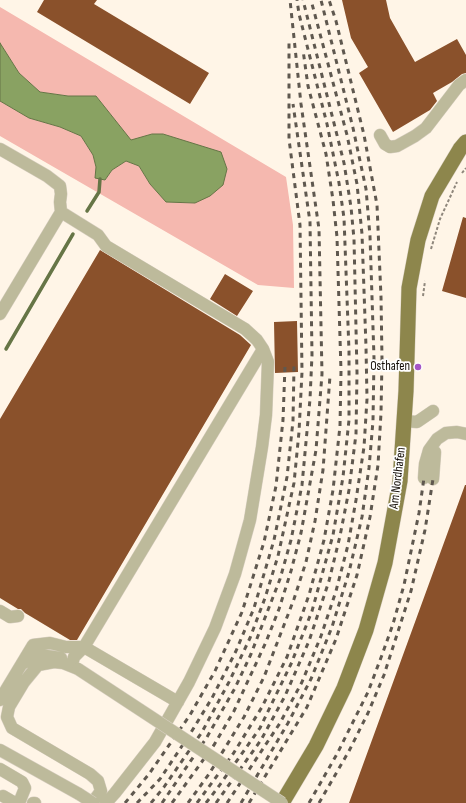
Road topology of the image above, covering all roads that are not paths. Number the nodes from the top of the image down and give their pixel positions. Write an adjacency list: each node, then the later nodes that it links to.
1 (466, 80): 2 (lane)
2 (380, 135)
3 (466, 142): 9 (main road, Am Nordhafen)
4 (0, 149): 5 (lane)
5 (61, 212): 6 (lane); 7 (lane)
6 (0, 314)
7 (263, 349): 14 (lane); 18 (lane)
8 (433, 411): 9 (lane)
9 (404, 421): 26 (main road, Am Nordhafen)
10 (466, 434): 11 (lane)
11 (428, 479)
12 (0, 611): 13 (lane)
13 (18, 616)
14 (84, 647): 15 (lane); 16 (lane); 18 (lane)
15 (21, 665): 16 (lane); 17 (lane)
16 (75, 667): 24 (lane); 26 (lane, bridge)
17 (0, 700)
18 (178, 702): 25 (lane)
19 (1, 750): 24 (lane, bridge)
20 (0, 769): 23 (lane)
21 (0, 774): 23 (lane)
22 (3, 796): 23 (lane)
23 (17, 803)
24 (93, 803)
25 (106, 803)
26 (282, 803)

